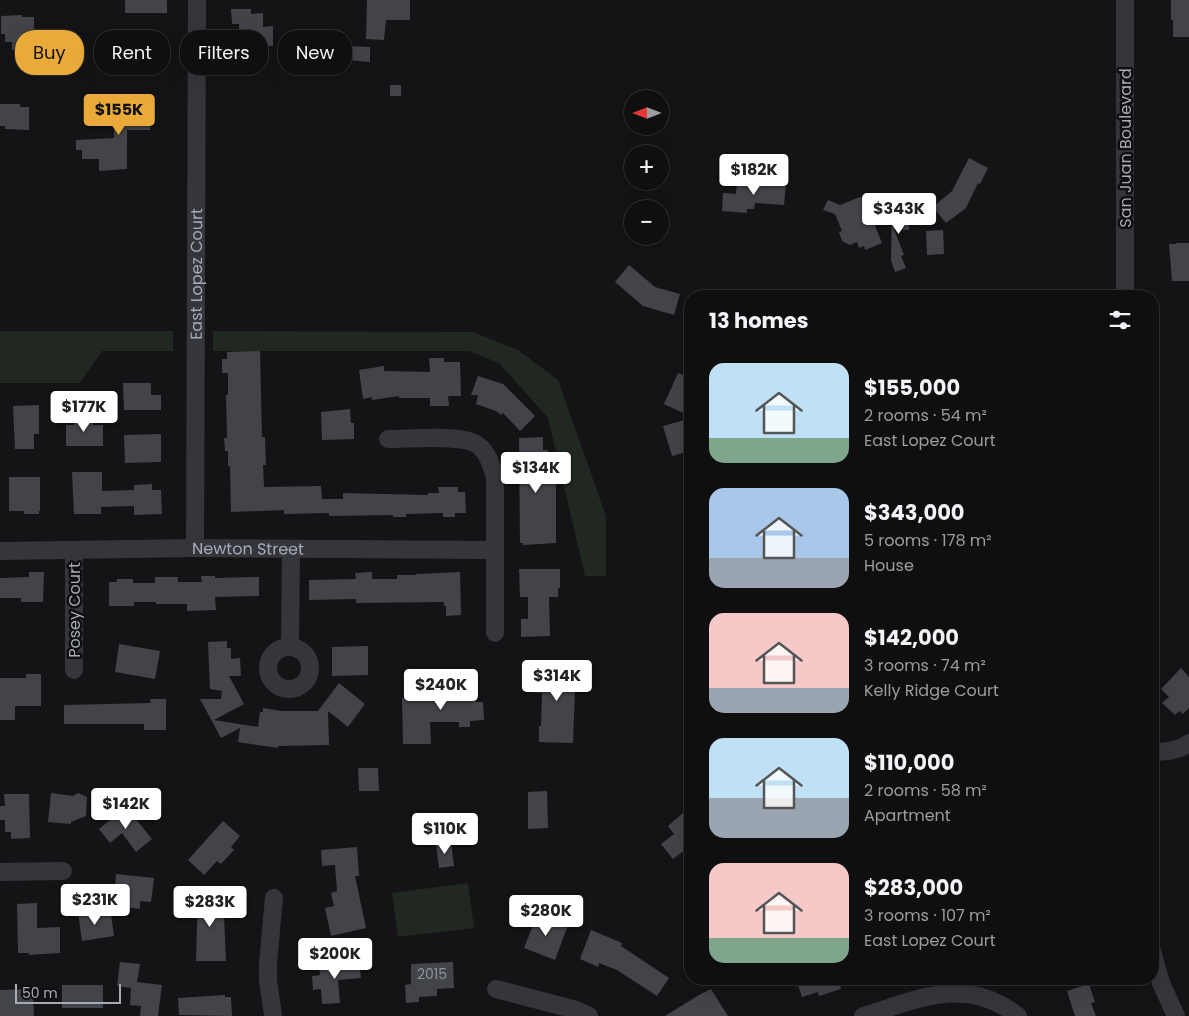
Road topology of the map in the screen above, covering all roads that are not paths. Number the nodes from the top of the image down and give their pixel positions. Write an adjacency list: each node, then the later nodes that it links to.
1 (196, 0): 5 (street, East Lopez Court)
2 (1125, 0): 3 (street, San Juan Boulevard)
3 (1125, 290)
4 (388, 439): 8 (street)
5 (196, 548): 6 (street, Newton Street); 7 (street, Newton Street)
6 (291, 549): 8 (street, Newton Street); 11 (street)
7 (74, 550): 9 (street, Newton Street); 12 (street, Posey Court)
8 (495, 550): 10 (street)
9 (0, 551)
10 (495, 633)
11 (290, 647)
12 (74, 670)
13 (1189, 743): 14 (street)
14 (1159, 752)
15 (64, 871): 16 (street)
16 (0, 872)
17 (274, 898): 20 (street)
18 (1159, 975): 24 (street)
19 (496, 989): 21 (street)
20 (273, 1016)
21 (589, 1016)
22 (863, 1016): 23 (street)
23 (1018, 1016)
24 (1176, 1016)

